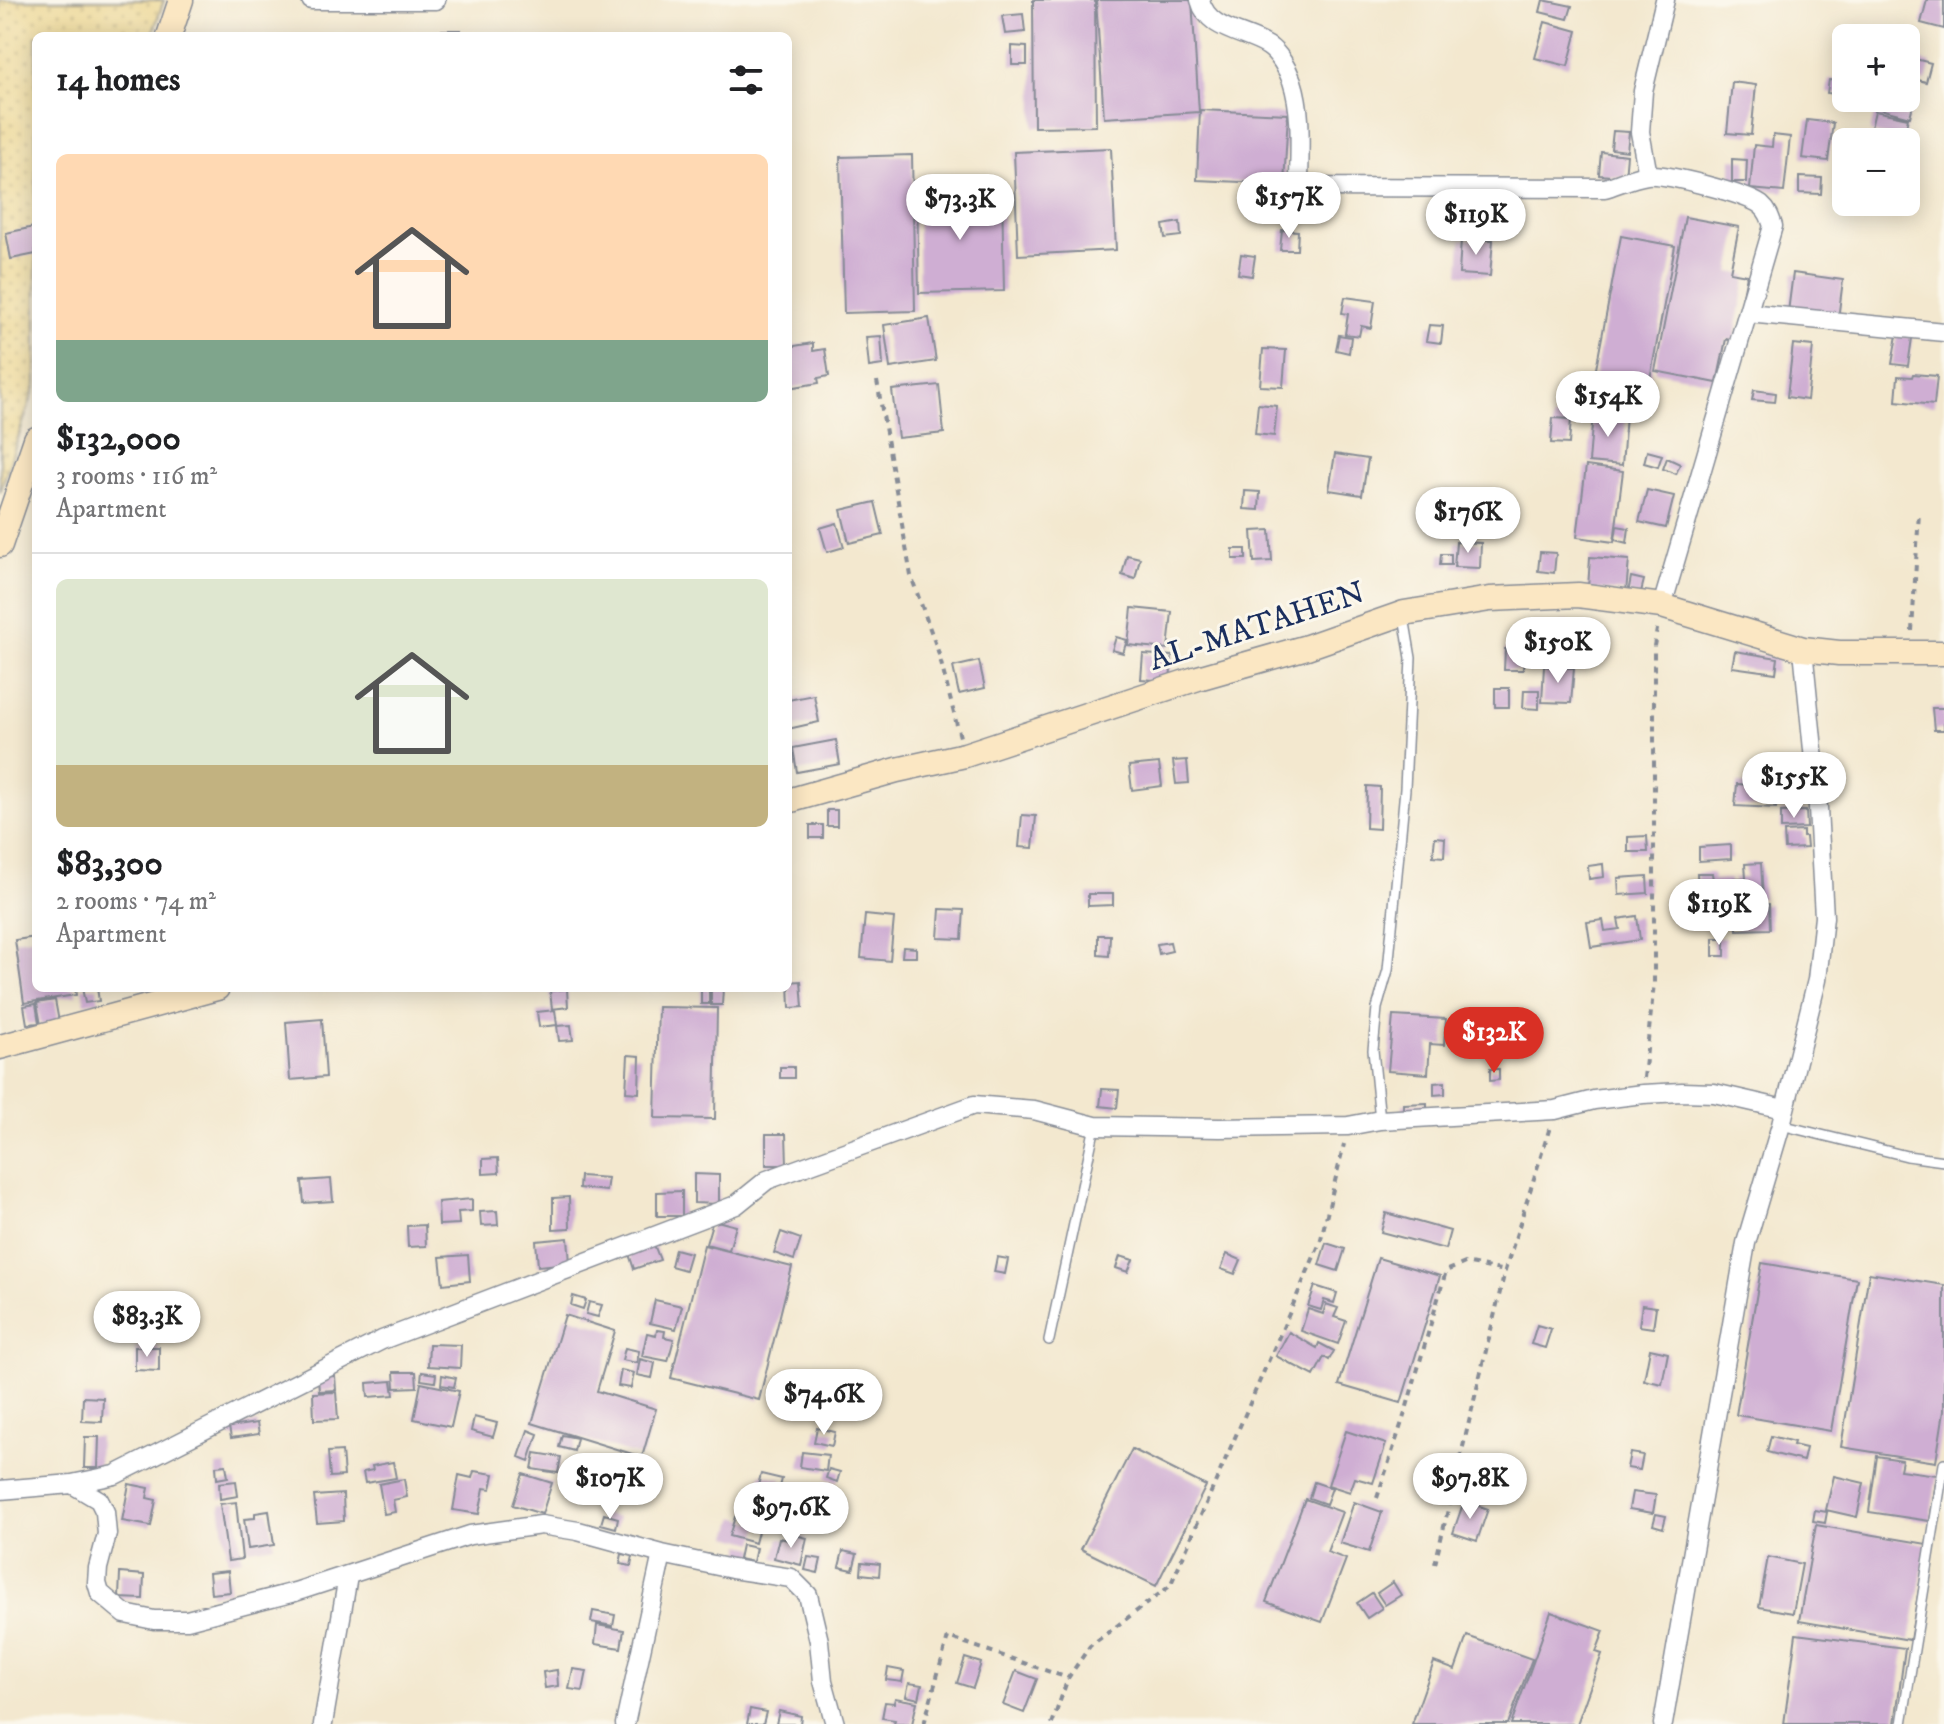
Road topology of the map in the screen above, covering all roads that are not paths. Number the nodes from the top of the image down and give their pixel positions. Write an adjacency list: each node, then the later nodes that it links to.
1 (181, 0): 6 (main road)
2 (311, 0): 3 (street)
3 (436, 0)
4 (1200, 0): 7 (street)
5 (1665, 0): 7 (street)
6 (170, 32)
7 (1648, 175): 8 (street)
8 (1748, 313): 9 (street); 12 (street)
9 (1944, 332)
10 (32, 451): 11 (main road)
11 (0, 545)
12 (1662, 606): 13 (main road, AL-MATAHEN); 14 (main road, AL-MATAHEN)
13 (1404, 613): 16 (main road, AL-MATAHEN); 20 (lane)
14 (1803, 649): 15 (main road, AL-MATAHEN); 19 (street)
15 (1944, 653)
16 (792, 800)
17 (202, 992): 18 (main road)
18 (0, 1047)
19 (1783, 1117): 20 (street); 22 (lane); 32 (street)
20 (1380, 1120): 21 (street)
21 (1095, 1126): 23 (lane); 25 (street)
22 (1944, 1161)
23 (1049, 1340)
24 (1944, 1464): 33 (lane)
25 (72, 1484): 26 (street); 28 (street)
26 (0, 1490)
27 (662, 1554): 28 (street); 30 (street); 31 (street)
28 (348, 1576): 29 (street)
29 (323, 1724)
30 (625, 1724)
31 (835, 1724)
32 (1663, 1724)
33 (1902, 1724)

